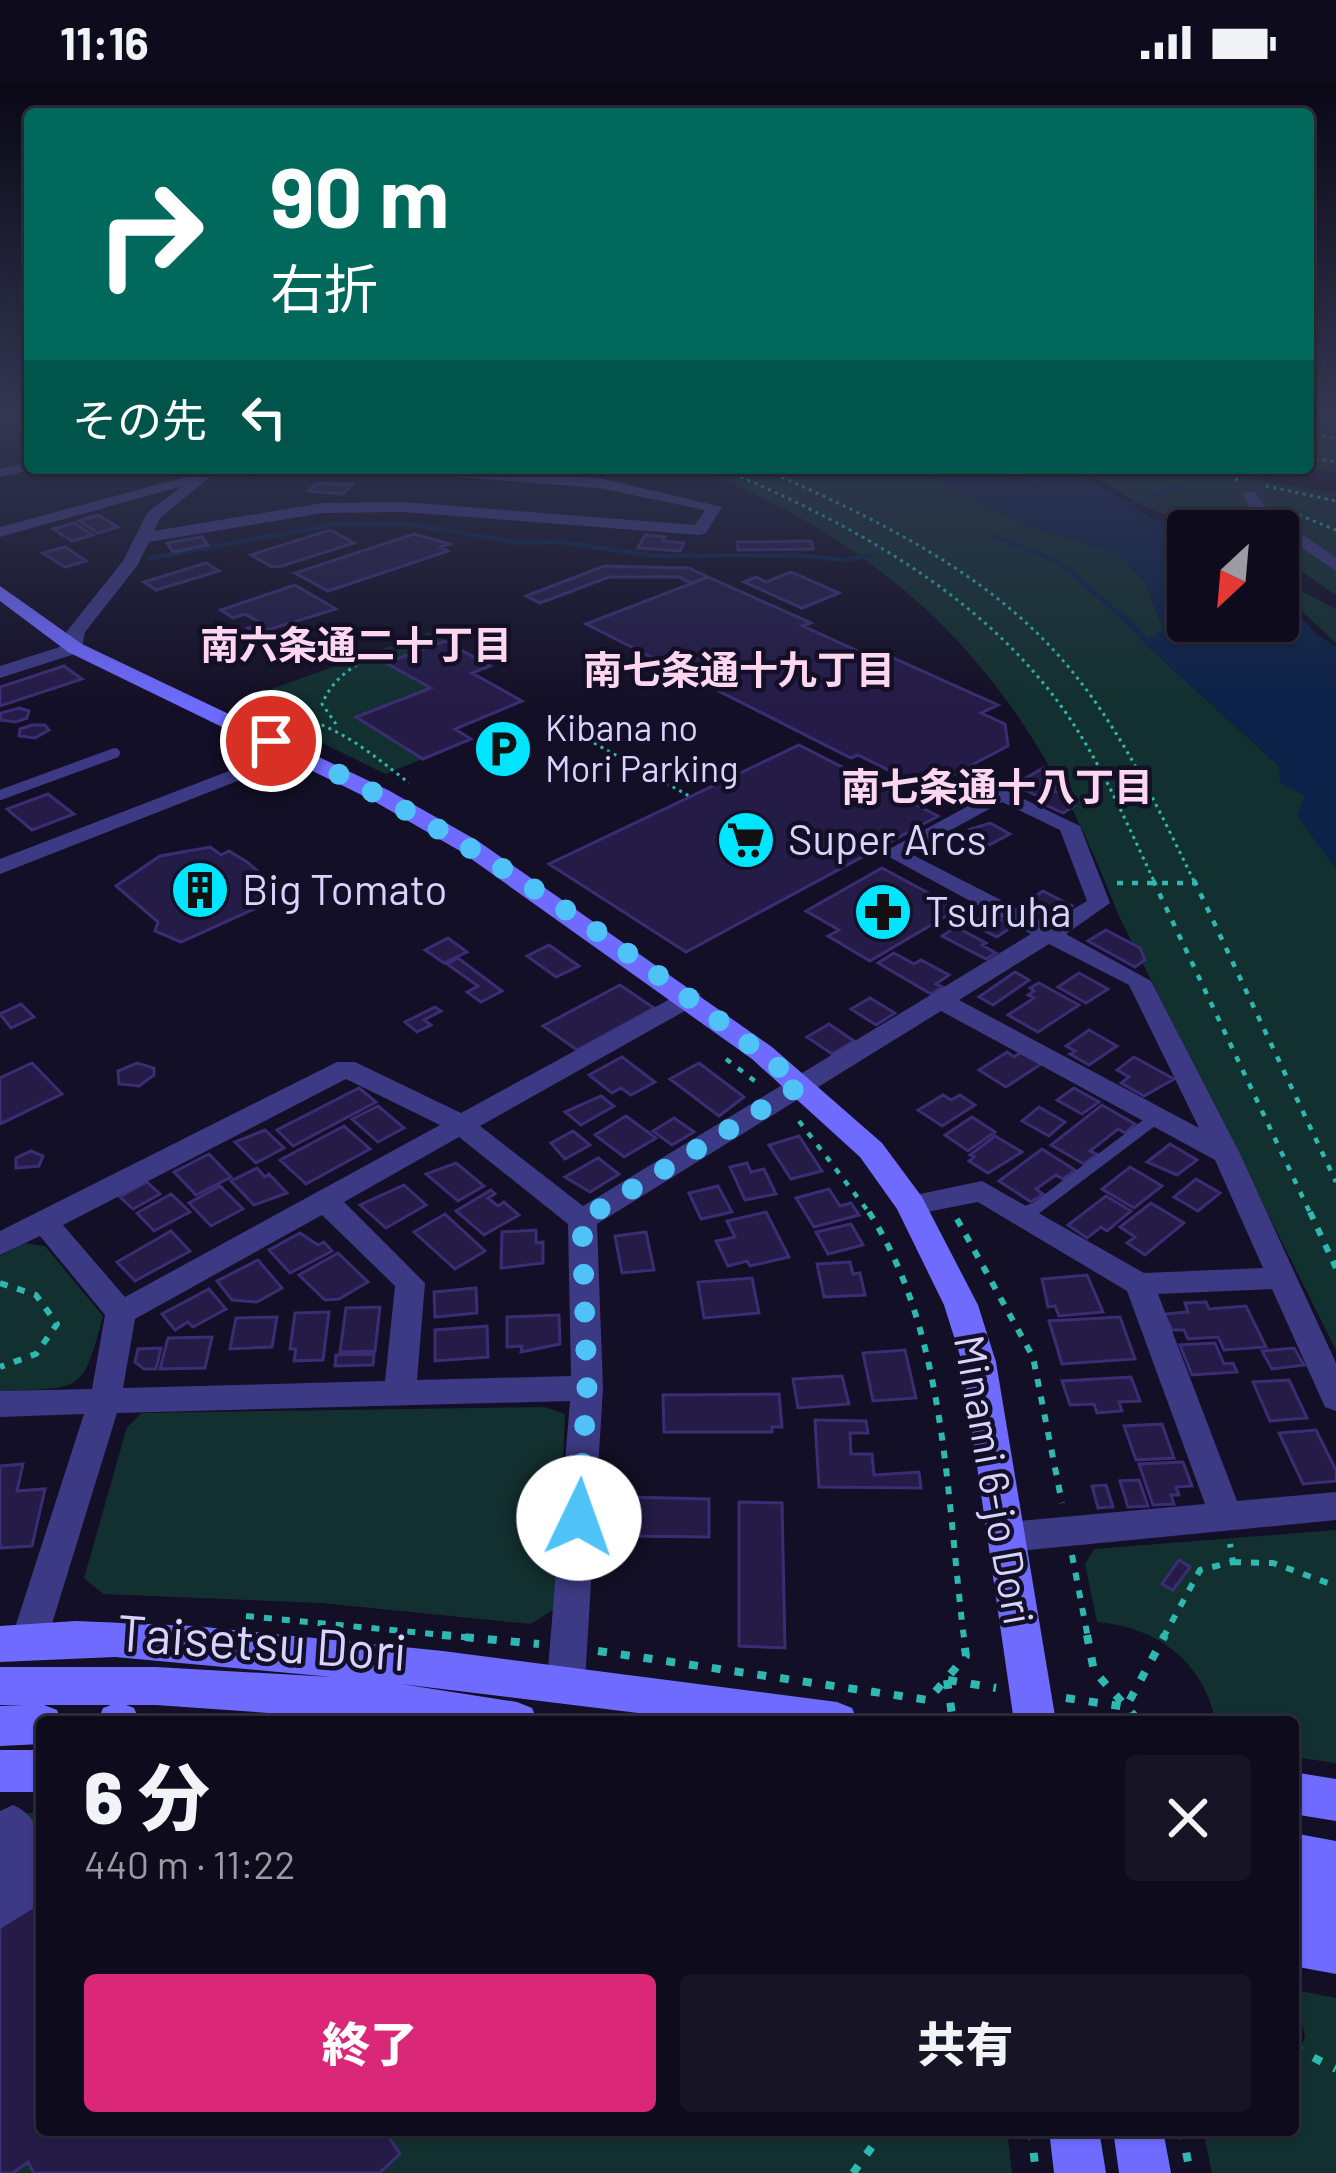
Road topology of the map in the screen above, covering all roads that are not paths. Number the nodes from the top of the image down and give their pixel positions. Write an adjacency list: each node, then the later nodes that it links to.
1 (71, 511): 7 (street)
2 (159, 511): 8 (street)
3 (302, 511): 8 (street)
4 (462, 511): 5 (street)
5 (711, 511)
6 (1261, 511): 9 (street)
7 (0, 532)
8 (141, 538): 11 (street)
9 (1336, 566)
10 (0, 592): 11 (street, Minami 6-jo Dori)
11 (75, 648): 12 (street); 13 (street, Minami 6-jo Dori)
12 (0, 672)
13 (294, 752): 16 (street); 18 (street, Minami 6-jo Dori)
14 (115, 753): 15 (lane)
15 (0, 795)
16 (0, 867)
17 (1050, 934): 17 (street); 19 (street); 23 (street)
18 (690, 998): 20 (street, Minami 6-jo Dori); 22 (street)
19 (942, 1001): 20 (street); 21 (street)
20 (801, 1085): 25 (street, Minami 6-jo Dori); 27 (street)
21 (1157, 1118): 23 (street); 26 (lane)
22 (460, 1124): 24 (street); 27 (street); 28 (street)
23 (1226, 1154): 30 (street)
24 (325, 1201): 32 (street); 34 (street)
25 (927, 1202): 26 (street); 40 (street, Minami 6-jo Dori)
26 (1025, 1216): 31 (street)
27 (582, 1220): 33 (street)
28 (44, 1222): 29 (street); 32 (street)
29 (0, 1244)
30 (1280, 1278): 31 (street); 36 (street)
31 (1139, 1284): 39 (street)
32 (121, 1313): 35 (street)
33 (587, 1388): 34 (street); 42 (street)
34 (400, 1390): 35 (street)
35 (106, 1397): 37 (street); 41 (street)
36 (1336, 1398)
37 (0, 1403)
38 (1336, 1506): 39 (street)
39 (1226, 1516): 40 (street)
40 (1009, 1537): 46 (street, Minami 6-jo Dori)
41 (15, 1642): 42 (street)
42 (566, 1681): 45 (street)
43 (0, 1686): 44 (street, Taisetsu Dori)
44 (480, 1716)
45 (777, 1716)
46 (1034, 1716)
47 (36, 1724): 48 (street)
48 (0, 1726)
49 (0, 1771): 50 (street)
50 (36, 1771)
51 (1299, 1794): 52 (street)
52 (1336, 1800)
53 (1299, 1856): 55 (street)
54 (22, 1862): 58 (street)
55 (1336, 1862)
56 (1299, 1900): 57 (street)
57 (1336, 1906)
58 (0, 1907)
59 (1299, 1944): 60 (street)
60 (1336, 1951)
61 (1075, 2136): 63 (street)
62 (1139, 2136): 64 (street)
63 (1080, 2173)
64 (1145, 2173)

